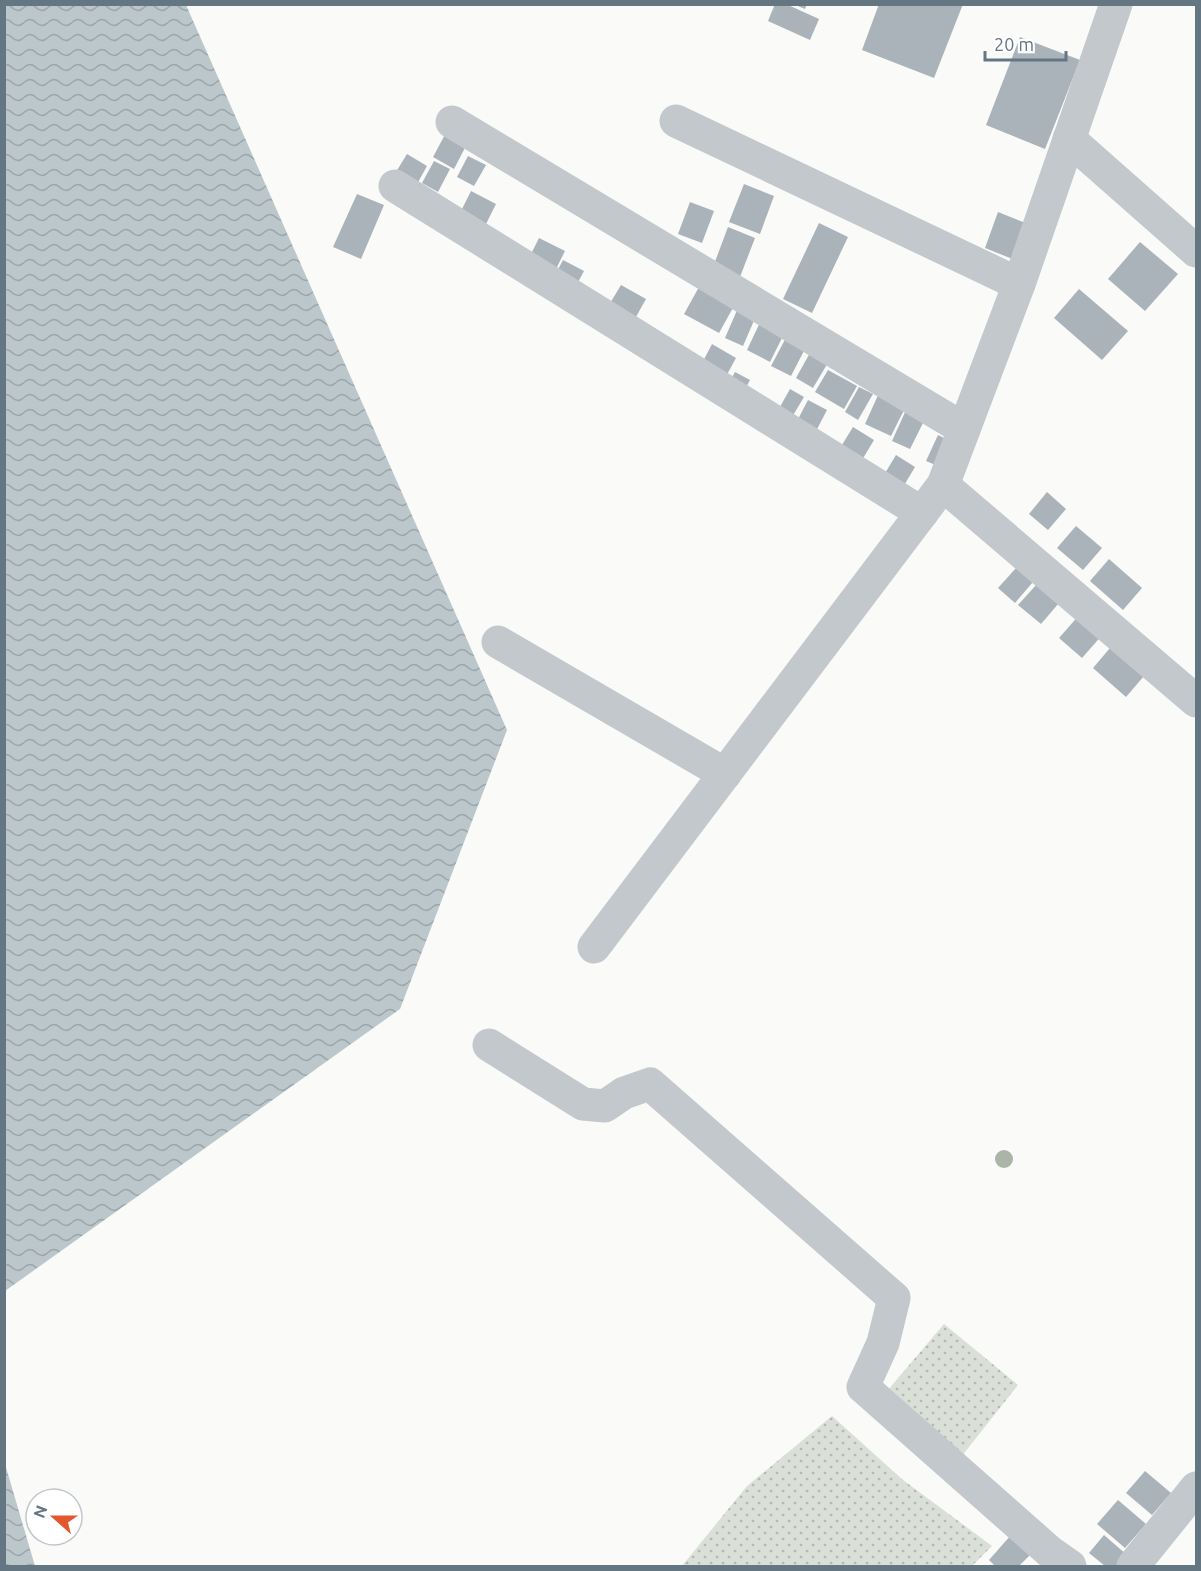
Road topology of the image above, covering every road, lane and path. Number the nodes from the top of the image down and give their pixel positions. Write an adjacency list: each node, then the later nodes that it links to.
1 (1116, 4): 4 (street)
2 (676, 121): 7 (street)
3 (453, 122): 8 (street)
4 (1069, 139): 6 (street); 7 (street)
5 (395, 186): 10 (street)
6 (1197, 251)
7 (1019, 284): 8 (street)
8 (964, 429): 9 (street)
9 (943, 486): 10 (street); 12 (street)
10 (922, 513): 13 (street)
11 (498, 642): 13 (street)
12 (1197, 701)
13 (725, 774): 14 (street)
14 (594, 947)
15 (489, 1045): 17 (street)
16 (1197, 1488): 18 (street)
17 (1052, 1562)
18 (1133, 1566)

